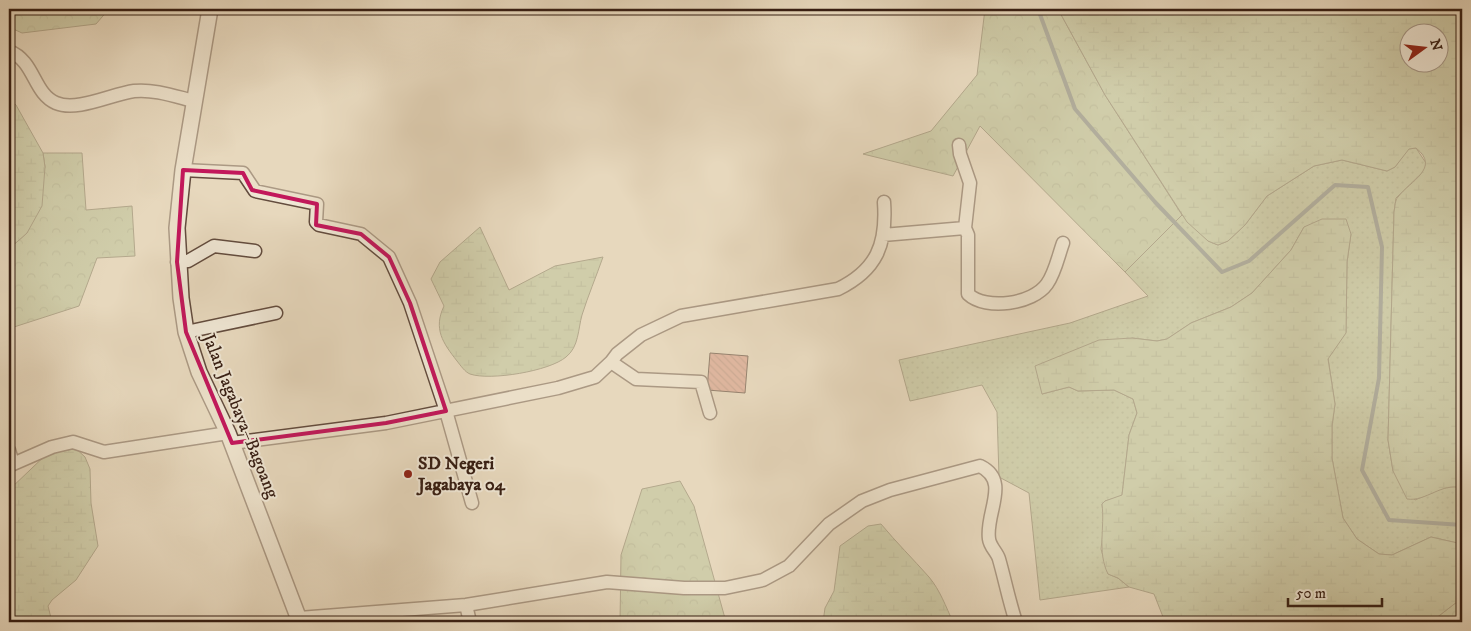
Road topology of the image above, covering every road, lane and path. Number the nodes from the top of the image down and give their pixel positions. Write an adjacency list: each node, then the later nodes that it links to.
1 (210, 9): 3 (street, Jalan Jagabaya–Bagoang)
2 (9, 51): 3 (street)
3 (194, 101): 5 (street, Jalan Jagabaya–Bagoang)
4 (959, 145): 7 (street)
5 (183, 170): 11 (street, Jalan Jagabaya–Bagoang); 15 (street)
6 (884, 202): 8 (street)
7 (965, 228): 8 (street); 9 (street)
8 (883, 235): 14 (street)
9 (1062, 243)
10 (255, 251): 11 (street)
11 (178, 262): 13 (street, Jalan Jagabaya–Bagoang)
12 (276, 313): 13 (street)
13 (186, 332): 17 (street, Jalan Jagabaya–Bagoang)
14 (611, 362): 15 (street); 16 (street)
15 (446, 411): 17 (street); 20 (street)
16 (710, 413)
17 (230, 438): 19 (street); 22 (street, Jalan Jagabaya–Bagoang)
18 (9, 450): 19 (street)
19 (11, 465)
20 (472, 503)
21 (466, 605): 22 (street); 23 (street); 24 (street)
22 (300, 620)
23 (470, 622)
24 (1016, 622)

